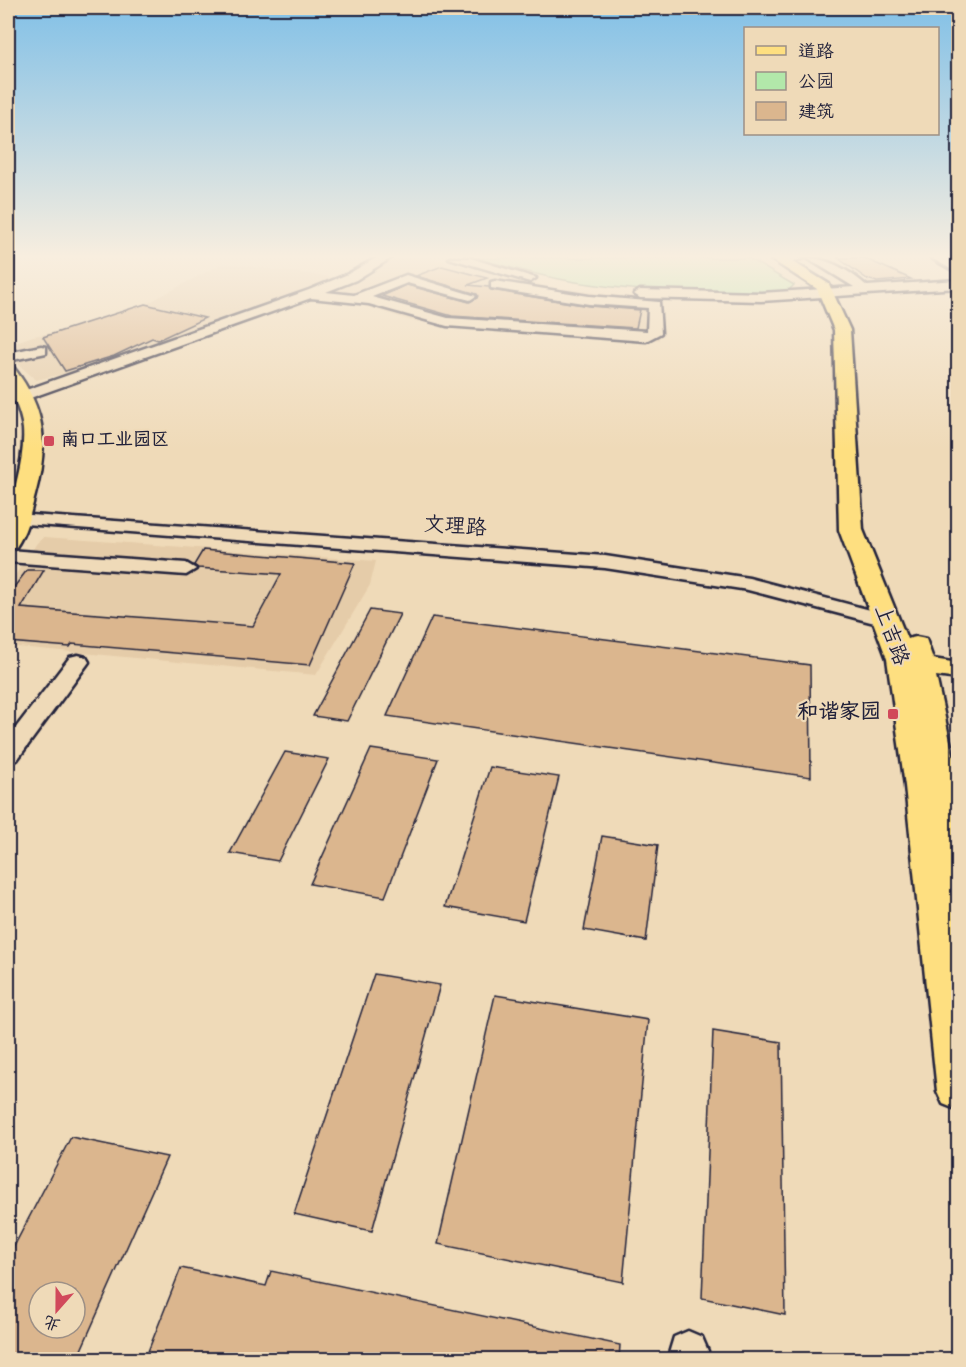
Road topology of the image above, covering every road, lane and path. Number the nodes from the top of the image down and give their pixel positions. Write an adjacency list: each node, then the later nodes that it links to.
1 (231, 322): 9 (street)
2 (447, 322): 3 (street)
3 (655, 322)
4 (838, 322): 14 (main road, 上吉路)
5 (850, 322): 16 (main road, 上吉路)
6 (40, 350): 7 (street)
7 (8, 357)
8 (8, 372): 9 (main road)
9 (14, 398): 10 (main road)
10 (12, 514): 11 (main road); 14 (street, 文理路)
11 (8, 542)
12 (8, 556): 13 (street)
13 (186, 570)
14 (886, 620): 16 (main road, 上吉路)
15 (78, 662): 19 (street)
16 (912, 668): 17 (main road); 18 (main road); 20 (main road, 上吉路); 22 (main road, 上吉路)
17 (958, 671)
18 (958, 679)
19 (8, 754)
20 (952, 794): 21 (main road, 上吉路)
21 (958, 877)
22 (958, 1091)

